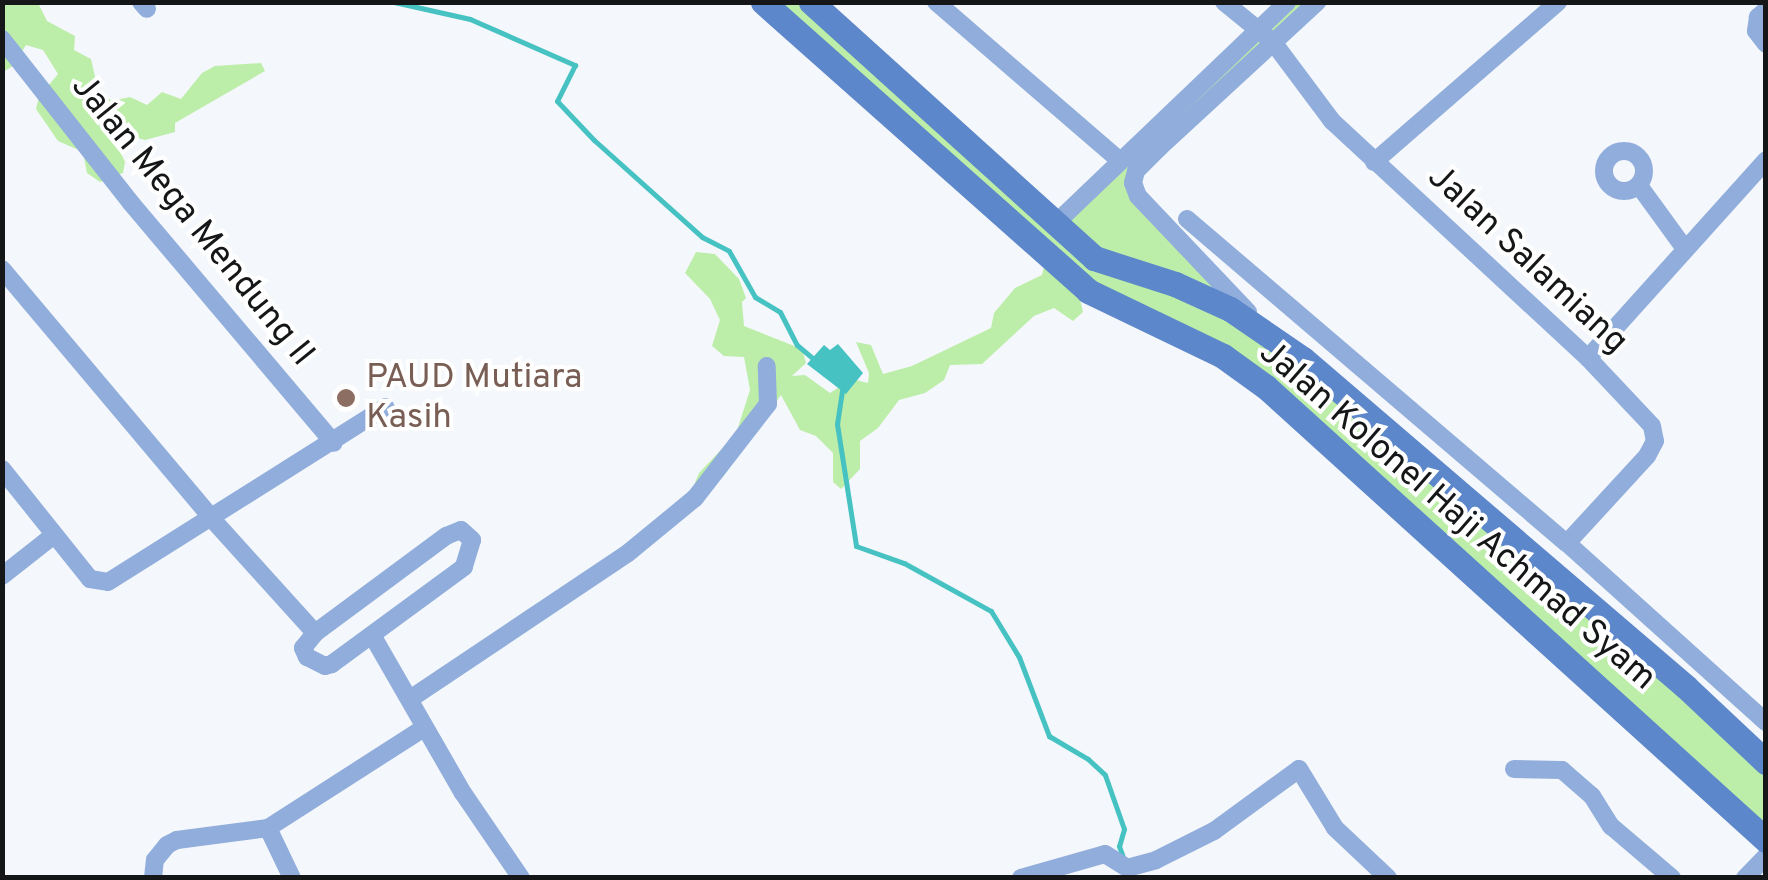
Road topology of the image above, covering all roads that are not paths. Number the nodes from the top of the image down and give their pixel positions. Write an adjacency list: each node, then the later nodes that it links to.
1 (763, 2): 14 (main road, Jalan Kolonel Haji Achmad Syam)
2 (811, 2): 13 (main road, Jalan Kolonel Haji Achmad Syam)
3 (936, 2): 16 (street)
4 (1224, 2): 9 (street, Jalan Salamiang)
5 (1287, 2): 9 (street)
6 (1316, 2): 11 (street)
7 (1558, 2): 17 (street)
8 (1766, 10): 12 (street)
9 (1258, 28): 11 (street, Jalan Salamiang); 16 (street)
10 (2, 40): 28 (street, Jalan Mega Mendung II)
11 (1272, 42): 17 (street, Jalan Salamiang); 24 (street)
12 (1766, 44)
13 (877, 62): 14 (main road); 21 (main road, Jalan Kolonel Haji Achmad Syam)
14 (857, 86): 42 (main road, Jalan Kolonel Haji Achmad Syam)
15 (1766, 160): 18 (street)
16 (1120, 161): 21 (street)
17 (1374, 162): 25 (street, Jalan Salamiang)
18 (1759, 179): 22 (street)
19 (1640, 187): 22 (street)
20 (1187, 219): 32 (street)
21 (1056, 222): 24 (main road, Jalan Kolonel Haji Achmad Syam)
22 (1685, 248): 25 (street)
23 (2, 269): 30 (street)
24 (1266, 330): 39 (main road, Jalan Kolonel Haji Achmad Syam)
25 (1588, 358): 32 (street, Jalan Salamiang)
26 (768, 366): 36 (street)
27 (386, 406): 28 (street)
28 (334, 443): 30 (street)
29 (2, 469): 31 (street)
30 (213, 520): 31 (street); 34 (street)
31 (54, 535): 33 (street)
32 (1566, 544): 37 (street)
33 (2, 576)
34 (316, 633): 35 (street); 35 (street)
35 (372, 635): 36 (street)
36 (410, 699): 38 (street)
37 (1766, 722)
38 (424, 728): 41 (street); 46 (street)
39 (1766, 762)
40 (1514, 769): 49 (street)
41 (268, 828): 44 (street); 45 (street)
42 (1766, 840)
43 (1766, 856): 50 (street)
44 (153, 878)
45 (292, 878)
46 (521, 878)
47 (1021, 878): 48 (street)
48 (1388, 878)
49 (1672, 878)
50 (1745, 878)

